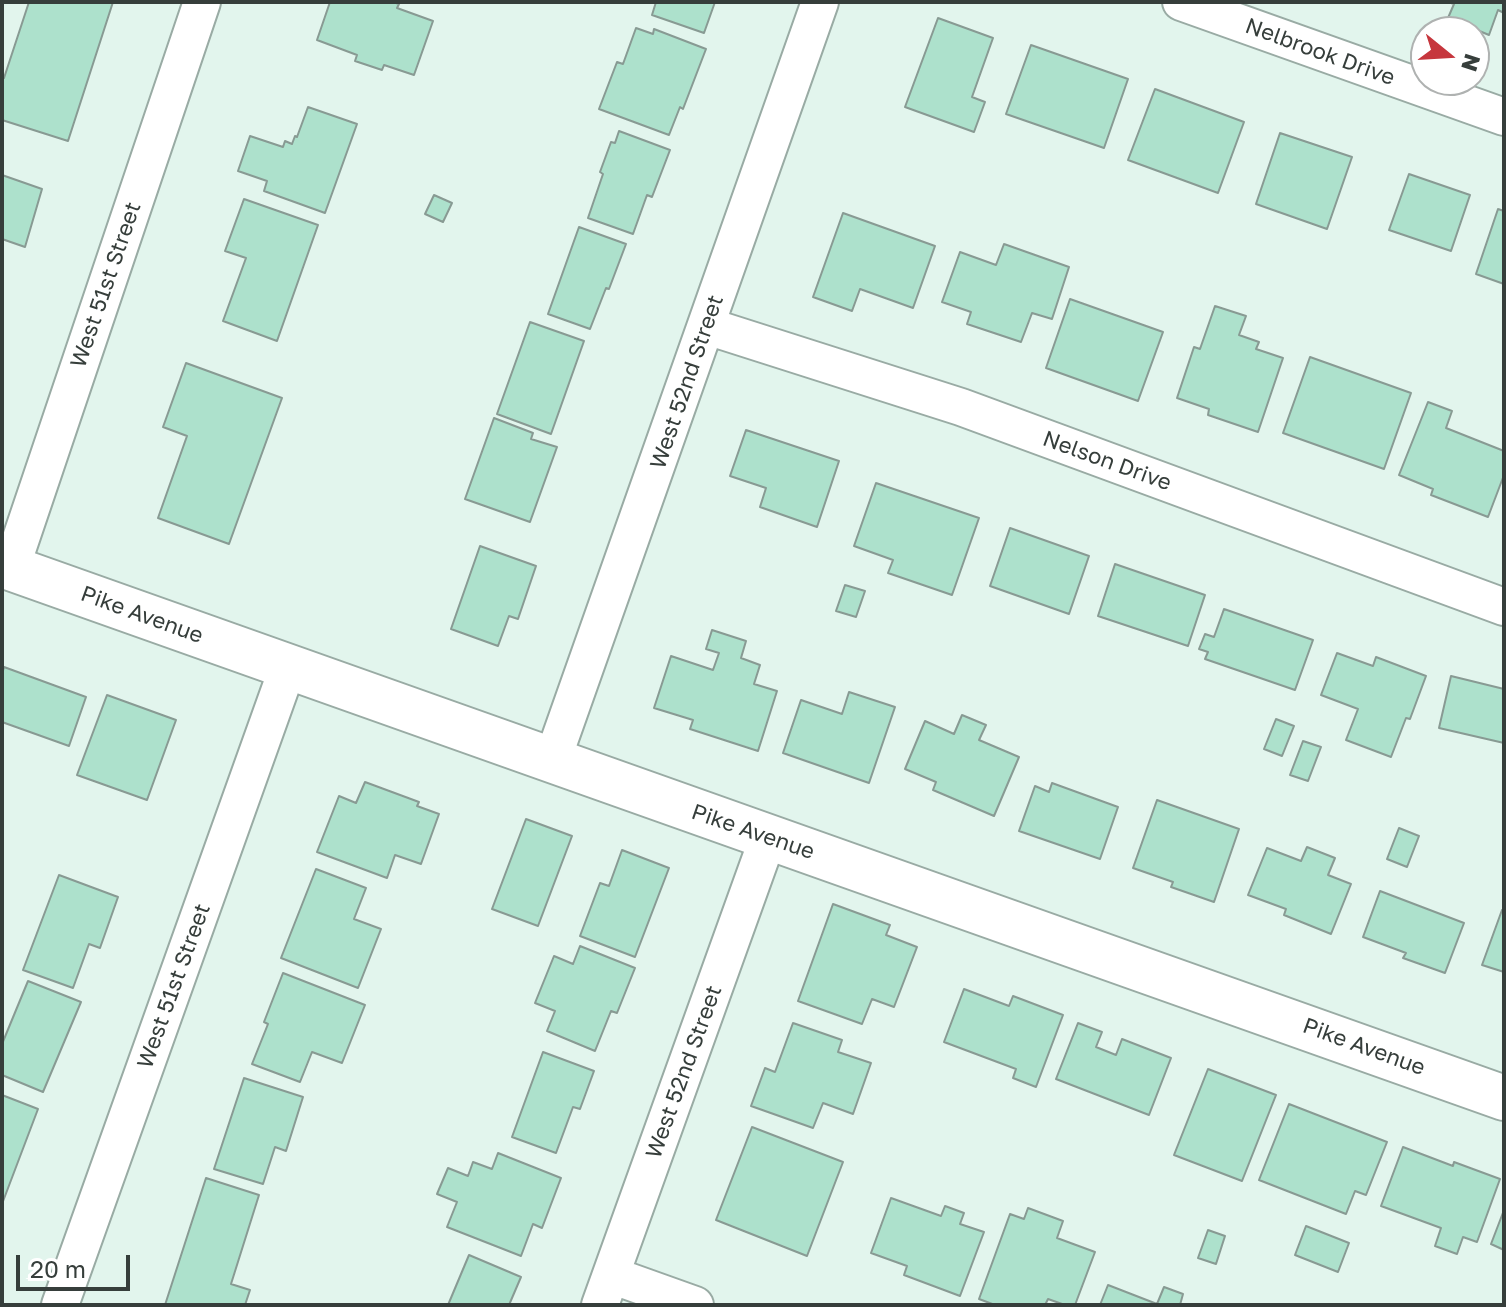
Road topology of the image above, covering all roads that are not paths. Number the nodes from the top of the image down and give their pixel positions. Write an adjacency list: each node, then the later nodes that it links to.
1 (202, 2): 6 (street, West 51st Street)
2 (820, 2): 5 (street, West 52nd Street)
3 (1181, 2): 4 (street, Nelbrook Drive)
4 (1504, 117)
5 (707, 326): 7 (street, Nelson Drive); 9 (street, West 52nd Street)
6 (6, 567): 8 (street, Pike Avenue)
7 (1504, 607)
8 (288, 667): 9 (street, Pike Avenue); 13 (street, West 51st Street)
9 (552, 761): 10 (street, Pike Avenue)
10 (768, 838): 11 (street, Pike Avenue); 12 (street, West 52nd Street)
11 (1504, 1098)
12 (606, 1290): 14 (street)
13 (60, 1305)
14 (695, 1305)

